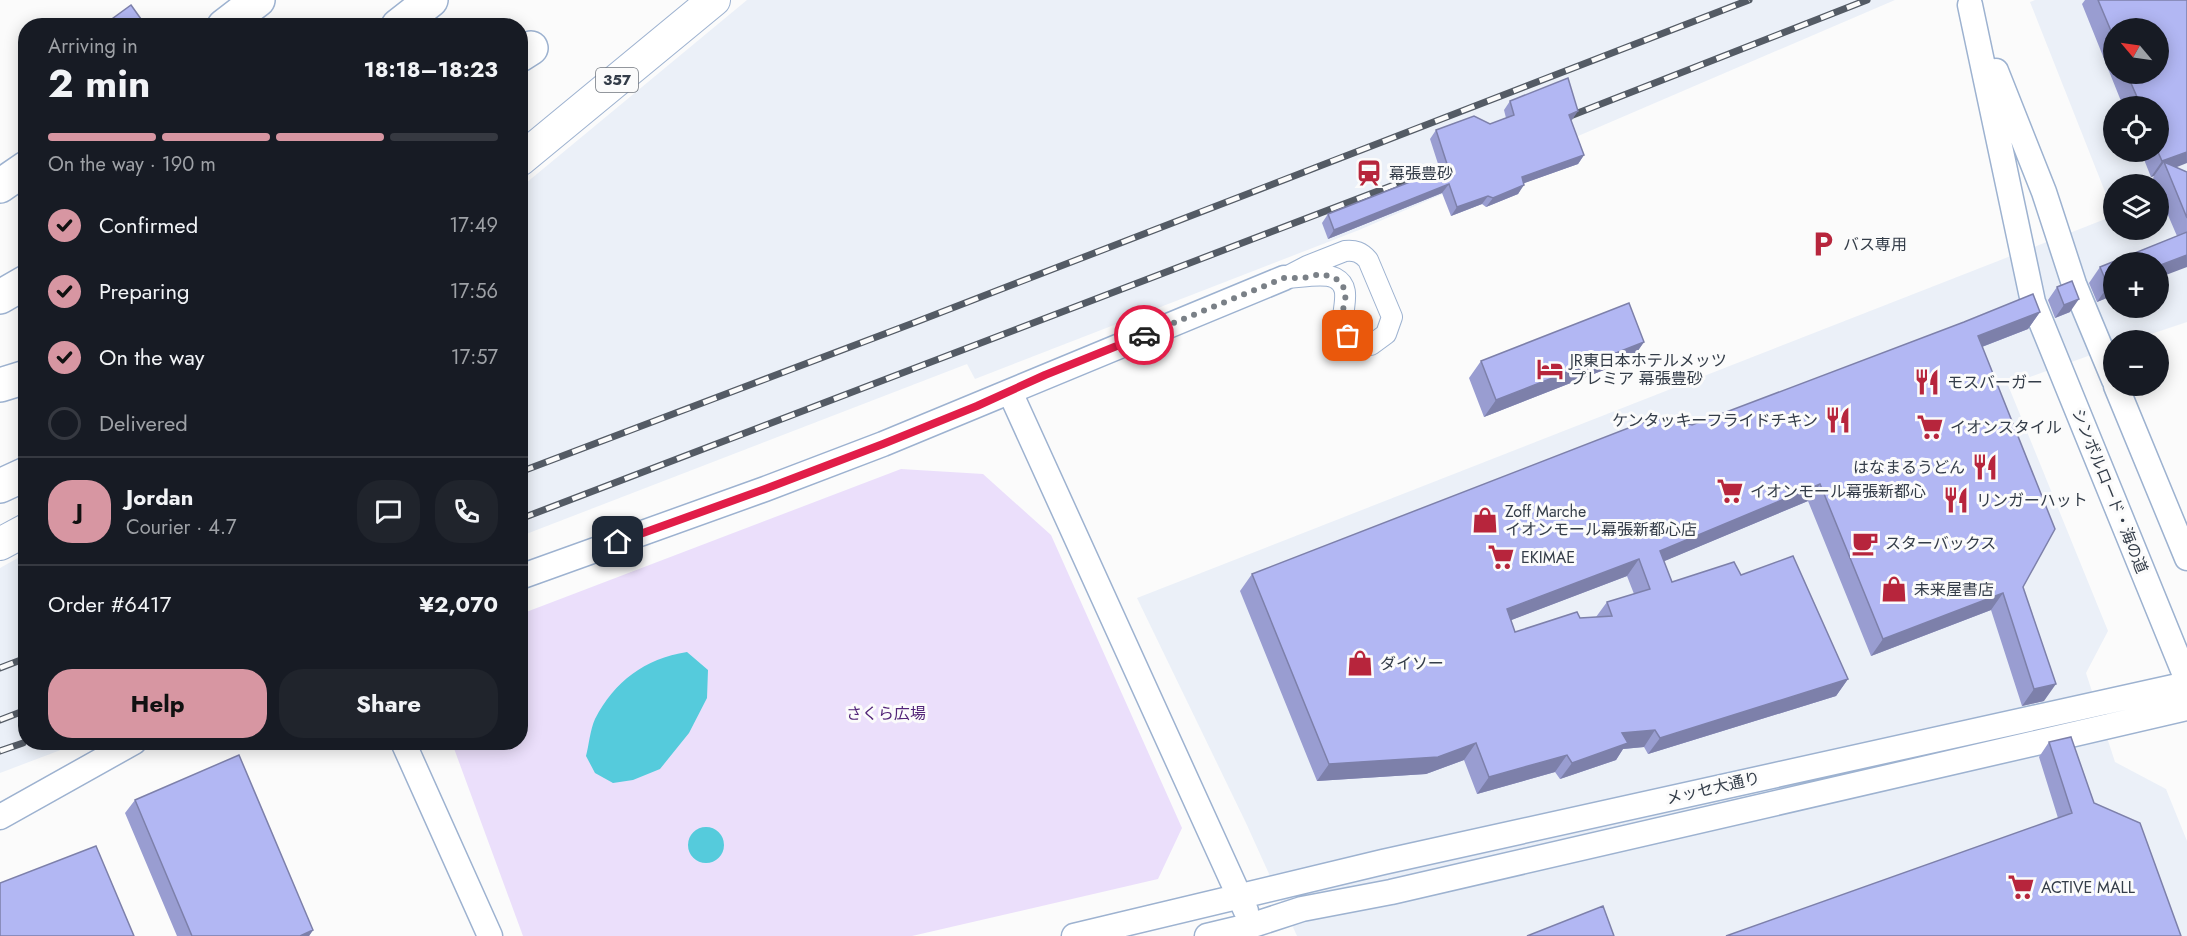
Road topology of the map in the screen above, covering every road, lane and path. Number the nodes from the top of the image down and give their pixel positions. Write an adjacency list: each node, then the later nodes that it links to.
1 (258, 0): 5 (highway)
2 (430, 0): 6 (highway)
3 (714, 0): 7 (highway, 357)
4 (1977, 3): 13 (street); 24 (street, シンボルロード・海の道)
5 (234, 18)
6 (408, 18)
7 (528, 153)
8 (18, 174): 9 (highway)
9 (0, 186)
10 (1284, 278): 10 (street); 16 (street)
11 (18, 287): 12 (highway)
12 (0, 297)
13 (2103, 354)
14 (18, 379): 15 (highway)
15 (0, 385)
16 (1010, 392): 23 (street); 29 (street)
17 (2120, 396): 22 (street)
18 (18, 478): 19 (highway)
19 (0, 486)
20 (18, 534): 21 (highway)
21 (0, 544)
22 (2187, 558)
23 (528, 574)
24 (2187, 682): 29 (street, メッセ大通り)
25 (2187, 708): 30 (street, メッセ大通り)
26 (120, 750): 28 (street)
27 (407, 750): 31 (street)
28 (0, 817)
29 (1240, 898): 30 (street); 32 (street, メッセ大通り)
30 (1256, 931): 33 (street, メッセ大通り)
31 (490, 936)
32 (1074, 936)
33 (1206, 936)

